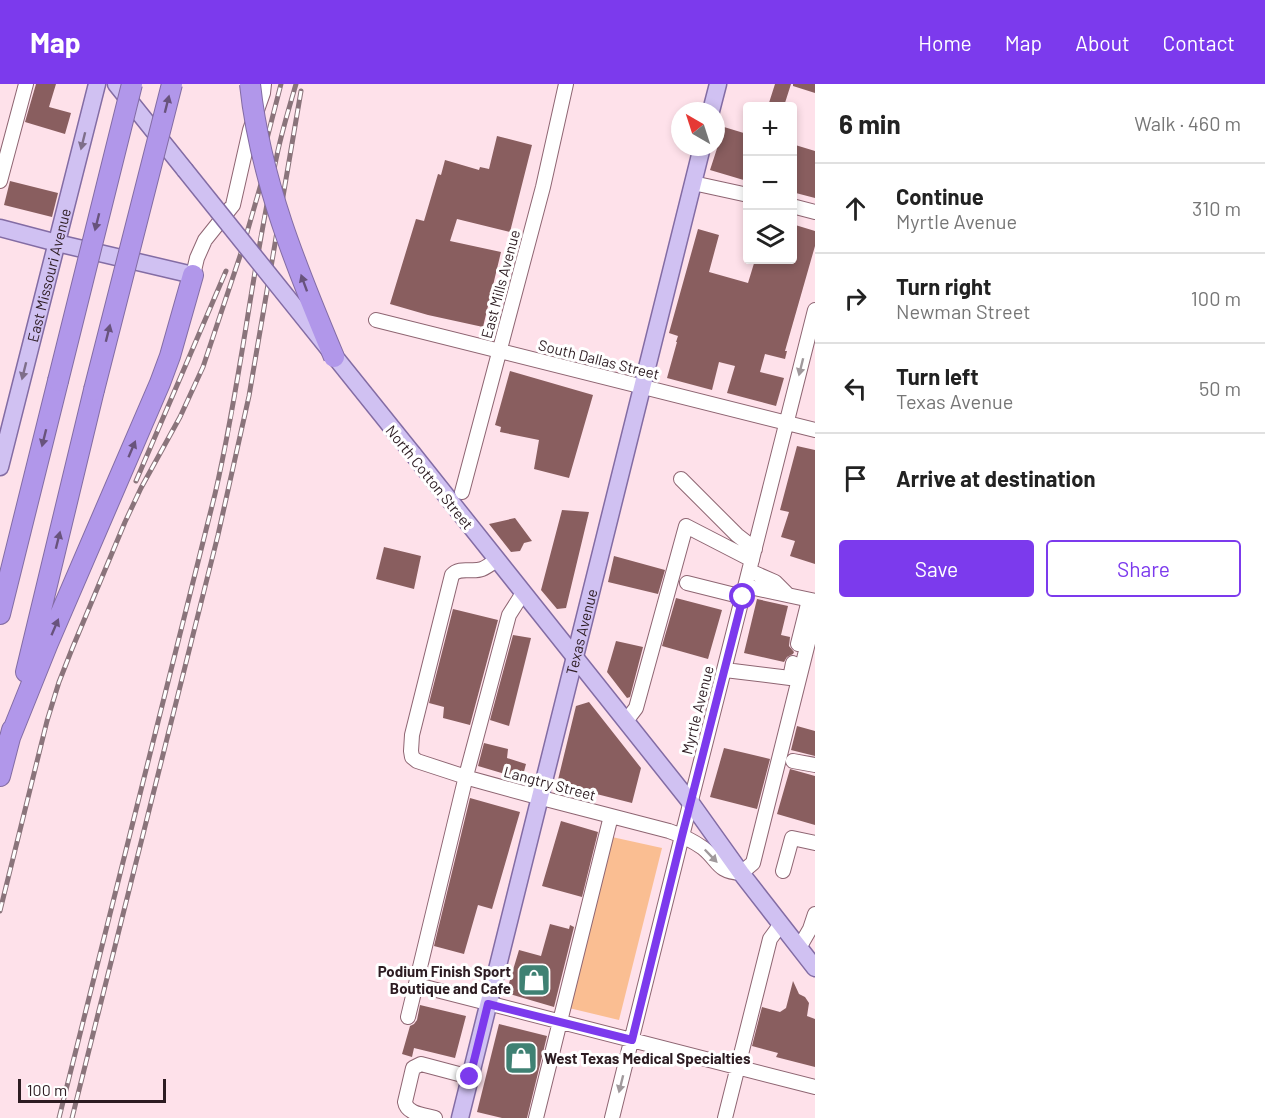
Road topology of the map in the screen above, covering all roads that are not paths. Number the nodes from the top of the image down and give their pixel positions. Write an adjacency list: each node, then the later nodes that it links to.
1 (26, 84): 12 (street)
2 (97, 84): 18 (main road, East Missouri Avenue, one-way to 18)
3 (116, 84): 23 (main road, North Cotton Street, bridge)
4 (132, 84): 38 (highway, one-way to 38, bridge)
5 (172, 84): 43 (highway, one-way to 5, bridge)
6 (250, 84): 23 (highway, one-way to 6, bridge)
7 (264, 84): 19 (street)
8 (566, 84): 22 (street, East Mills Avenue)
9 (718, 84): 10 (main road)
10 (713, 102)
11 (700, 156): 13 (main road, Texas Avenue)
12 (0, 181)
13 (693, 183): 14 (street); 24 (main road, Texas Avenue)
14 (743, 194)
15 (797, 207): 16 (street)
16 (815, 212)
17 (0, 228): 18 (main road)
18 (57, 243): 19 (main road); 27 (main road, East Missouri Avenue, one-way to 27)
19 (193, 275): 43 (highway, one-way to 19)
20 (815, 310): 25 (street, Myrtle Avenue, one-way to 25)
21 (376, 320): 22 (street, South Dallas Street)
22 (500, 351): 24 (street, South Dallas Street); 30 (street, East Mills Avenue)
23 (334, 357): 31 (main road, North Cotton Street, bridge)
24 (643, 387): 25 (street, South Dallas Street); 40 (main road, Texas Avenue)
25 (786, 423): 26 (street, South Dallas Street); 32 (street, Myrtle Avenue)
26 (815, 430)
27 (2, 446): 28 (main road, East Missouri Avenue)
28 (0, 467)
29 (681, 479): 32 (street)
30 (462, 492)
31 (496, 560): 35 (main road, North Cotton Street); 47 (street, Langtry Street)
32 (752, 560): 34 (street, Myrtle Avenue); 36 (street); 42 (street)
33 (687, 583): 34 (street)
34 (744, 592): 36 (street); 41 (street, Myrtle Avenue)
35 (522, 593): 40 (main road, North Cotton Street); 47 (street)
36 (788, 595): 37 (street)
37 (812, 600): 41 (street)
38 (0, 614)
39 (815, 615): 54 (street)
40 (575, 657): 42 (main road, North Cotton Street); 48 (main road, Texas Avenue)
41 (725, 670): 49 (street, Myrtle Avenue)
42 (626, 722): 49 (main road, North Cotton Street)
43 (9, 740): 46 (highway)
44 (793, 761): 45 (street)
45 (815, 765)
46 (0, 776)
47 (465, 776): 48 (street, Langtry Street); 59 (street)
48 (540, 798): 50 (street, Langtry Street); 60 (main road, Texas Avenue)
49 (691, 804): 51 (street, Myrtle Avenue); 54 (main road, North Cotton Street)
50 (611, 816): 51 (street, Langtry Street); 62 (street)
51 (682, 836): 54 (street, North Cotton Street, one-way to 54); 63 (street, Myrtle Avenue)
52 (815, 843): 53 (street)
53 (783, 871)
54 (741, 873): 56 (main road, North Cotton Street)
55 (815, 914): 57 (street)
56 (781, 924): 57 (main road, North Cotton Street); 64 (street)
57 (799, 948): 58 (main road, North Cotton Street)
58 (815, 968)
59 (417, 986): 60 (street); 61 (street)
60 (488, 1004): 62 (street); 65 (main road, Texas Avenue)
61 (408, 1017)
62 (560, 1021): 63 (street); 69 (street)
63 (632, 1040): 64 (street); 70 (street, Myrtle Avenue, one-way to 70)
64 (737, 1068): 66 (street); 71 (street)
65 (470, 1077): 67 (street); 68 (main road, Texas Avenue)
66 (815, 1087)
67 (435, 1118)
68 (460, 1118)
69 (536, 1118)
70 (612, 1118)
71 (725, 1118)

